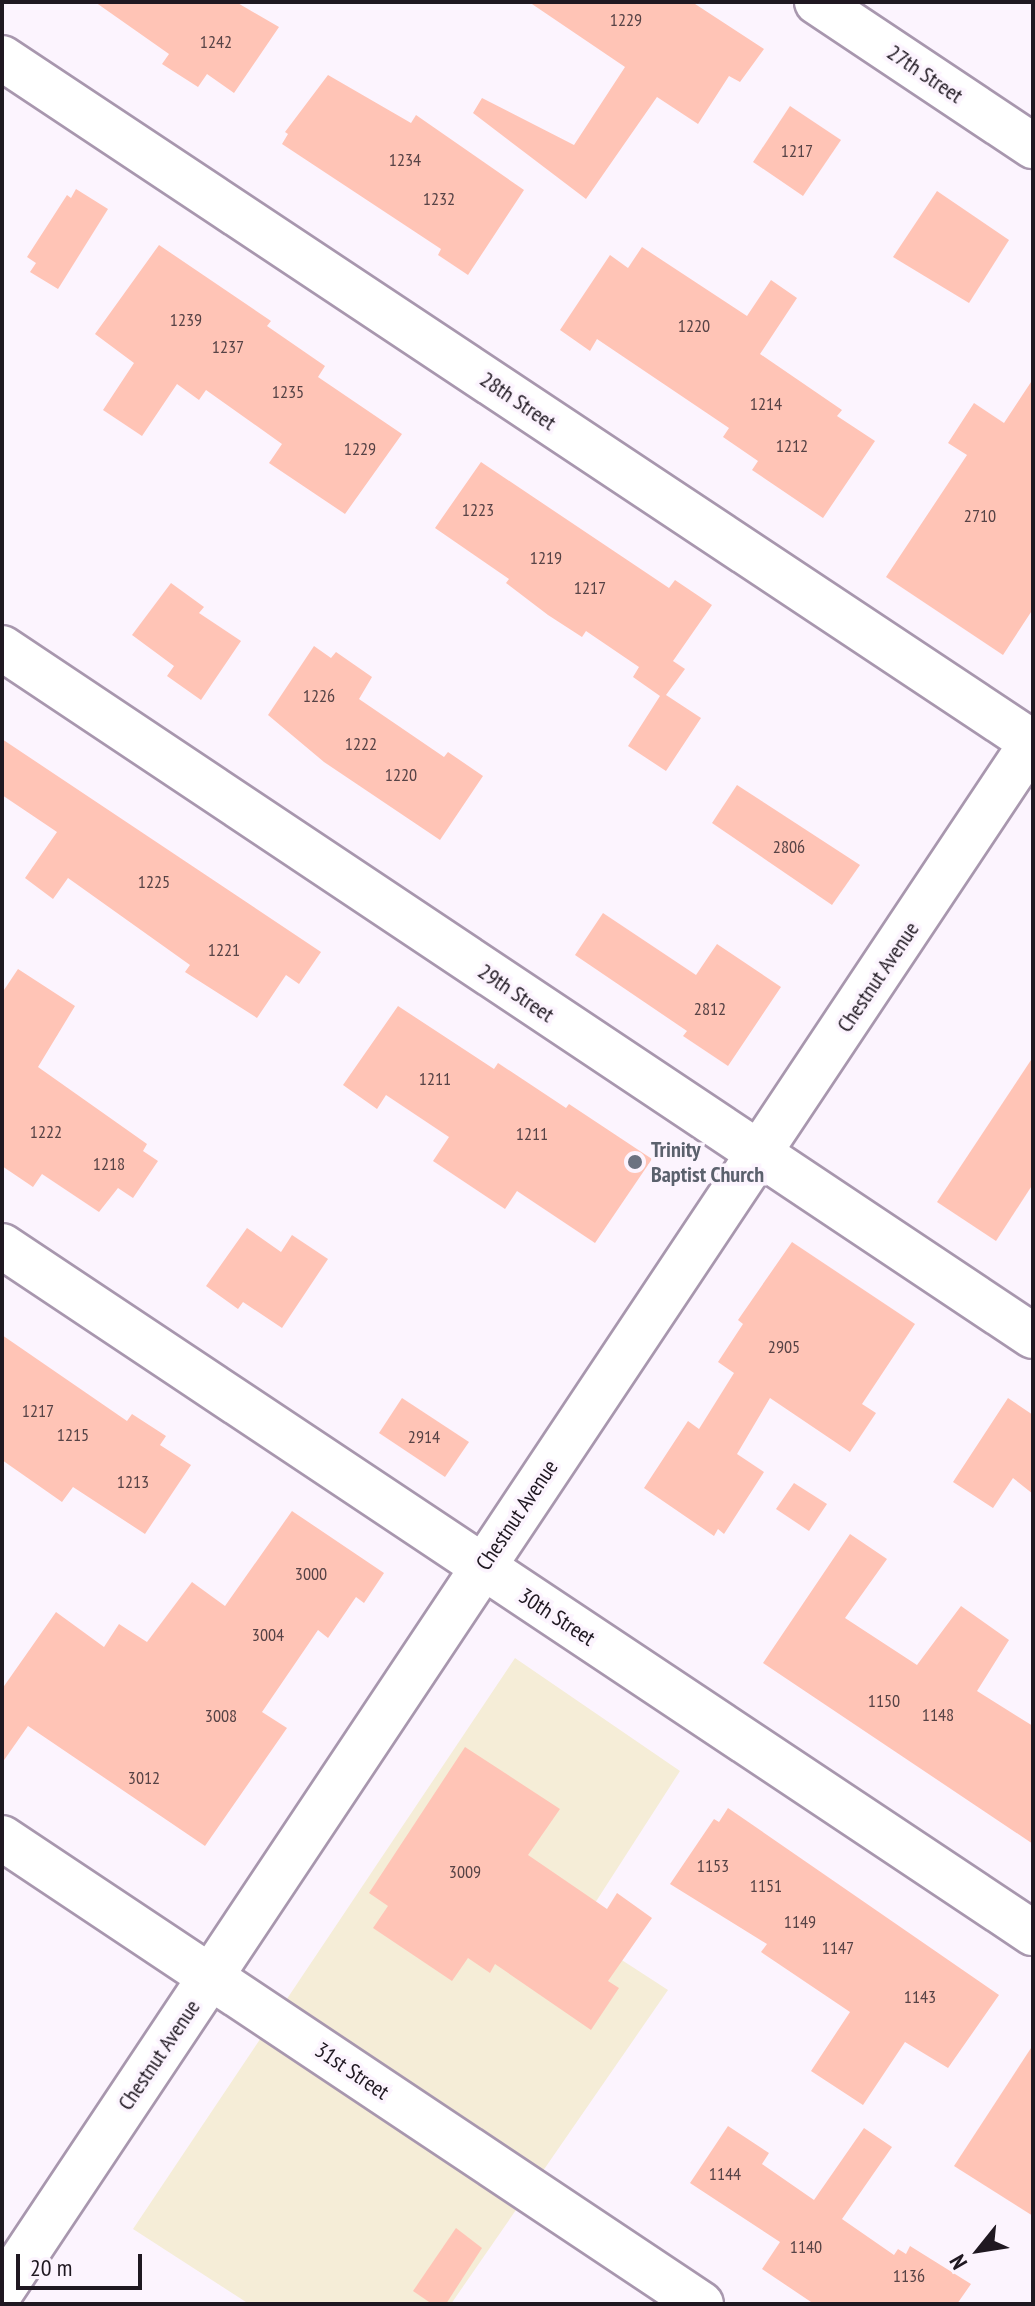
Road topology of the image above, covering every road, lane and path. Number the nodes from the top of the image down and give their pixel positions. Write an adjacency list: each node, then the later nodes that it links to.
1 (817, 2): 3 (main road, 27th Street)
2 (2, 58): 5 (main road, 28th Street)
3 (1033, 146)
4 (2, 648): 6 (main road, 29th Street)
5 (1033, 742): 6 (main road, Chestnut Avenue)
6 (758, 1155): 8 (main road, 29th Street); 9 (main road, Chestnut Avenue)
7 (2, 1246): 9 (main road, 30th Street)
8 (1033, 1336)
9 (481, 1567): 11 (main road, 30th Street); 12 (main road, Chestnut Avenue)
10 (2, 1838): 12 (main road, 31st Street)
11 (1033, 1933)
12 (211, 1977): 13 (main road, Chestnut Avenue); 14 (main road, 31st Street)
13 (2, 2290)
14 (701, 2304)

